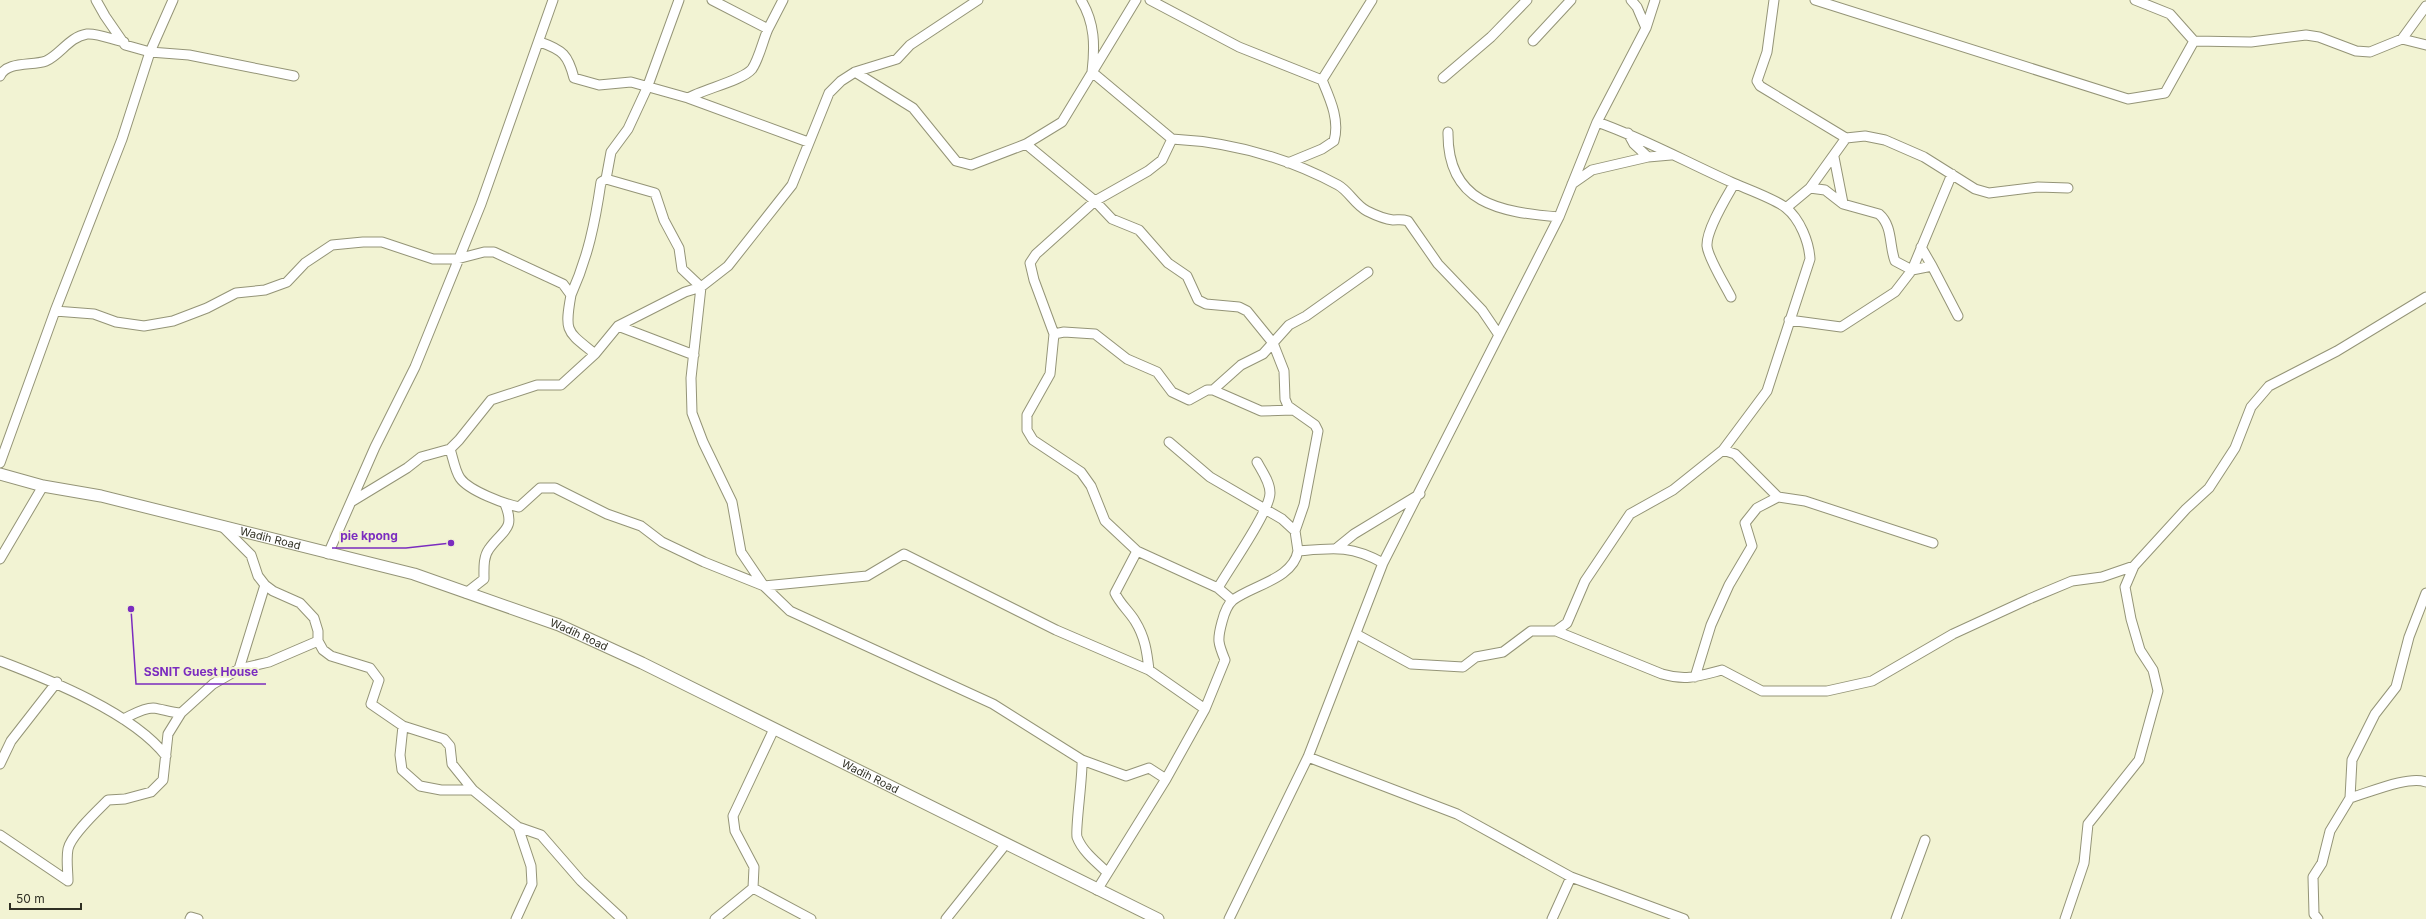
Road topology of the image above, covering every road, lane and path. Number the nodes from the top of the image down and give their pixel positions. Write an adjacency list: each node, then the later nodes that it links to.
1 (96, 0): 25 (street)
2 (173, 0): 28 (street)
3 (553, 0): 26 (street)
4 (678, 0): 35 (street)
5 (712, 0): 21 (street)
6 (783, 0): 21 (street)
7 (1081, 0): 30 (street)
8 (1136, 0): 30 (street)
9 (1150, 0): 34 (street)
10 (1372, 0): 34 (street)
11 (1527, 0): 33 (street)
12 (1571, 0): 23 (street)
13 (1631, 0): 20 (street)
14 (1655, 0): 20 (street)
15 (1774, 0): 40 (street)
16 (1815, 0): 24 (street)
17 (2135, 0): 24 (street)
18 (979, 1): 29 (street)
19 (2426, 6): 22 (street)
20 (1646, 28): 37 (street)
21 (768, 29): 36 (street)
22 (2402, 39): 24 (street); 27 (street)
23 (1533, 41)
24 (2194, 41)
25 (124, 42): 28 (street); 31 (street)
26 (540, 42): 35 (street); 59 (street)
27 (2426, 45)
28 (150, 52): 32 (street); 67 (street)
29 (855, 72): 42 (street); 43 (street)
30 (1092, 72): 41 (street); 43 (street)
31 (0, 76)
32 (294, 76)
33 (1444, 78)
34 (1322, 80): 47 (street)
35 (647, 88): 36 (street); 49 (street)
36 (688, 98): 42 (street)
37 (1597, 122): 39 (street); 50 (street)
38 (1448, 132): 57 (street)
39 (1628, 133): 44 (street); 46 (street)
40 (1846, 138): 45 (street); 48 (street)
41 (1172, 139): 47 (street); 54 (street)
42 (808, 142): 63 (street)
43 (1026, 144): 54 (street)
44 (1671, 155): 46 (street); 51 (street)
45 (1834, 157): 52 (street); 55 (street)
46 (1648, 158): 50 (street)
47 (1288, 163): 72 (street)
48 (1952, 174): 53 (street); 58 (street)
49 (606, 178): 63 (street); 64 (street)
50 (1572, 184): 57 (street)
51 (1734, 184): 56 (street); 65 (street)
52 (1810, 188): 55 (street); 56 (street)
53 (2068, 188)
54 (1095, 201): 71 (street); 73 (street)
55 (1843, 204): 61 (street)
56 (1786, 208): 69 (street)
57 (1559, 217): 72 (street)
58 (1921, 247): 60 (street); 61 (street)
59 (457, 259): 64 (street); 67 (street); 87 (street)
60 (1932, 266): 61 (street); 68 (street)
61 (1912, 270): 69 (street)
62 (1368, 272): 73 (street)
63 (701, 287): 70 (street); 75 (street)
64 (570, 295): 74 (street)
65 (1731, 297)
66 (2426, 297): 99 (street)
67 (55, 311): 82 (street)
68 (1958, 316)
69 (1789, 320): 80 (street)
70 (618, 326): 74 (street); 75 (street)
71 (1054, 334): 76 (street); 94 (street)
72 (1499, 335): 85 (street)
73 (1273, 343): 76 (street); 77 (street)
74 (595, 354): 79 (street)
75 (694, 355): 101 (street)
76 (1213, 390): 77 (street)
77 (1293, 410): 91 (street)
78 (1169, 442): 89 (street)
79 (450, 449): 87 (street); 88 (street)
80 (1723, 450): 86 (street); 106 (street)
81 (1257, 462): 89 (street)
82 (0, 463)
83 (0, 474): 84 (street, Wadih Road)
84 (43, 486): 90 (street, Wadih Road); 97 (street)
85 (1420, 494): 93 (street); 98 (street)
86 (1778, 497): 92 (street); 112 (street)
87 (351, 502): 96 (street)
88 (505, 504): 101 (street); 103 (street)
89 (1265, 509): 91 (street); 102 (street)
90 (223, 527): 96 (street, Wadih Road); 100 (street)
91 (1295, 531): 95 (street)
92 (1933, 543)
93 (1338, 547): 95 (street); 98 (street)
94 (1137, 551): 102 (street); 111 (street)
95 (1298, 551): 105 (street)
96 (328, 554): 103 (street, Wadih Road)
97 (0, 559)
98 (1383, 563): 107 (street)
99 (2134, 566): 112 (street); 147 (street)
100 (266, 585): 108 (street); 110 (street)
101 (764, 586): 111 (street); 121 (street)
102 (1218, 588): 105 (street)
103 (466, 593): 118 (street, Wadih Road)
104 (2426, 593): 126 (street)
105 (1232, 600): 114 (street)
106 (1556, 630): 107 (street); 112 (street)
107 (1356, 634): 120 (street)
108 (318, 641): 110 (street); 117 (street)
109 (0, 661): 113 (street)
110 (239, 669): 115 (street)
111 (1149, 670): 114 (street)
112 (1695, 677)
113 (57, 682): 116 (street); 122 (street)
114 (1205, 709): 123 (street)
115 (181, 713): 116 (street); 119 (street)
116 (123, 719): 119 (street)
117 (402, 726): 125 (street); 125 (street)
118 (774, 730): 130 (street, Wadih Road); 133 (street)
119 (166, 756): 128 (street)
120 (1308, 757): 132 (street); 143 (street)
121 (1082, 760): 123 (street); 131 (street)
122 (0, 764)
123 (1166, 779): 131 (street)
124 (2426, 782): 126 (street)
125 (473, 790): 127 (street)
126 (2350, 798): 148 (street)
127 (518, 827): 137 (street); 138 (street)
128 (0, 835)
129 (1925, 840): 146 (street)
130 (1005, 845): 134 (street, Wadih Road); 141 (street)
131 (1107, 872): 134 (street)
132 (1571, 876): 144 (street); 145 (street)
133 (753, 888): 139 (street); 140 (street)
134 (1097, 890): 142 (street, Wadih Road)
135 (190, 919): 136 (street)
136 (198, 919)
137 (516, 919)
138 (622, 919)
139 (714, 919)
140 (811, 919)
141 (946, 919)
142 (1158, 919)
143 (1229, 919)
144 (1552, 919)
145 (1684, 919)
146 (1896, 919)
147 (2065, 919)
148 (2318, 919)

